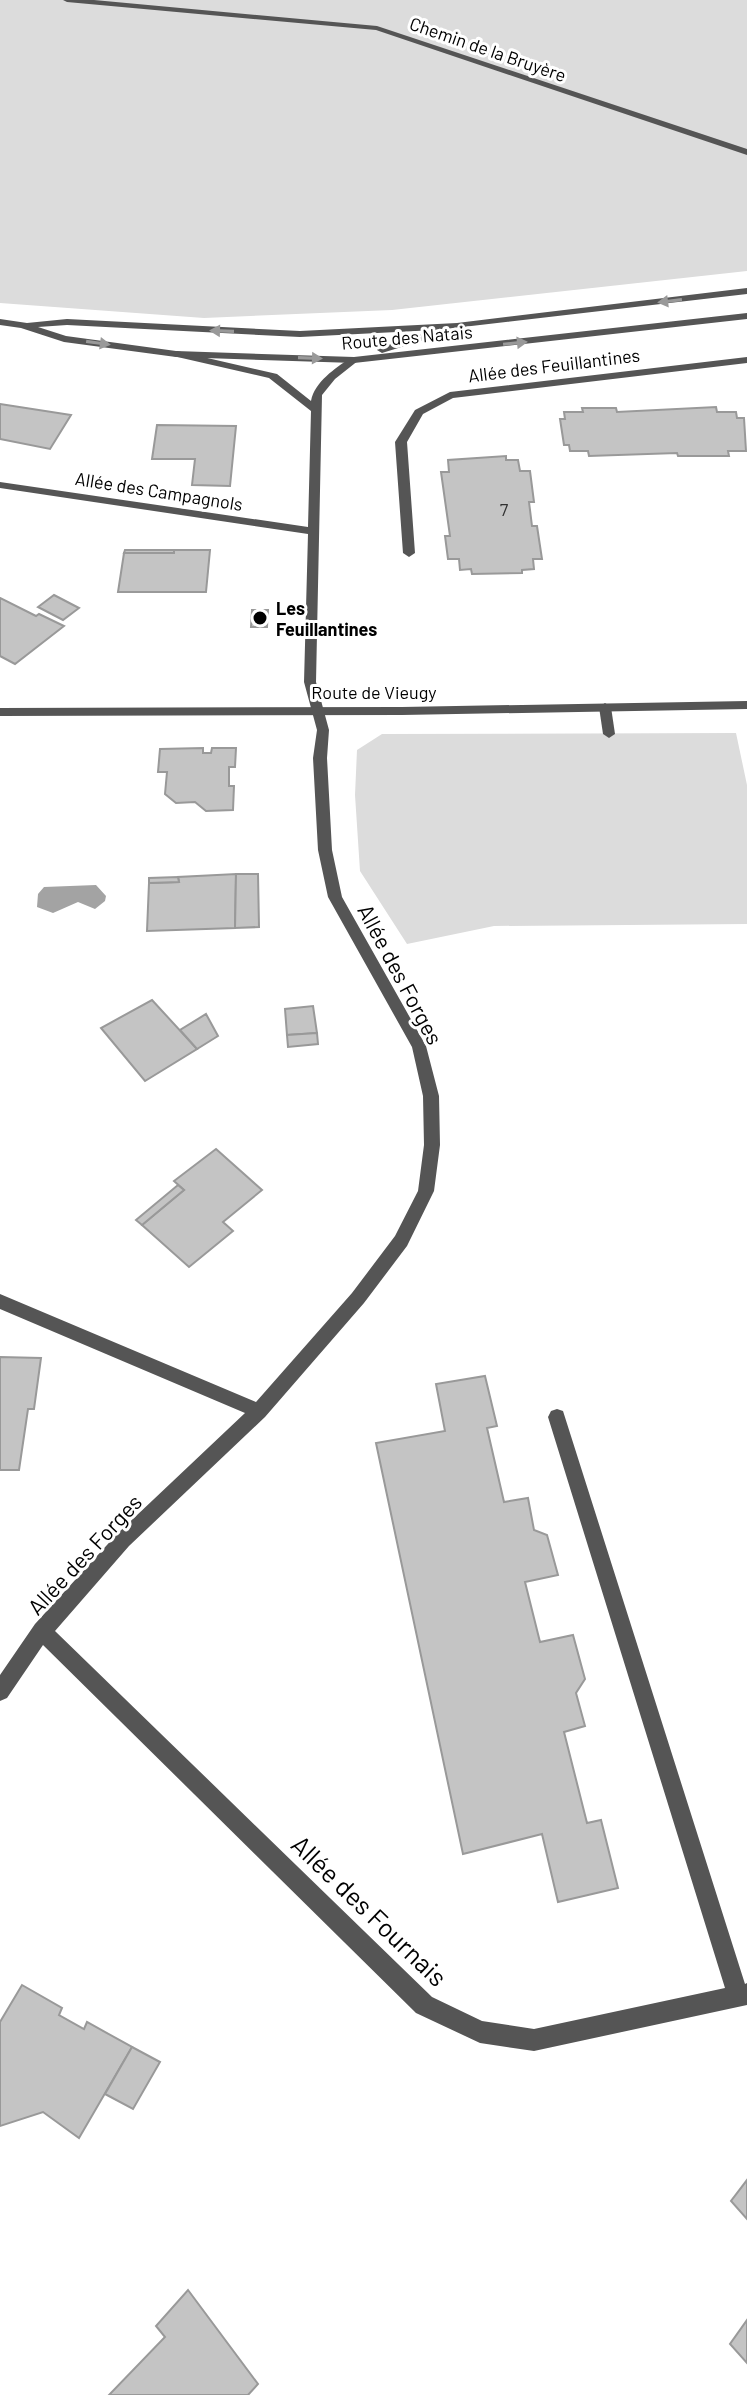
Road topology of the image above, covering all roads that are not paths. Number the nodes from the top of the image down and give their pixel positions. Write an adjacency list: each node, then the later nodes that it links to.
1 (67, 0): 2 (street, Chemin de la Bruyère)
2 (747, 152)
3 (747, 291): 7 (street, Route des Natais, one-way to 7)
4 (747, 316): 9 (street, Route des Natais, one-way to 4)
5 (0, 322): 6 (street, Route des Natais)
6 (23, 325): 7 (street, Route des Natais, one-way to 6); 8 (street, Route des Natais, one-way to 8)
7 (457, 326): 9 (street)
8 (176, 354): 9 (street, Route des Natais, one-way to 9); 11 (street)
9 (354, 360): 11 (street, Allée des Forges)
10 (747, 360): 14 (street, Allée des Feuillantines)
11 (317, 410): 13 (street, Allée des Forges)
12 (0, 485): 13 (street, Allée des Campagnols)
13 (314, 531): 17 (street, Allée des Forges)
14 (409, 553)
15 (747, 705): 16 (street, Route de Vieugy)
16 (605, 707): 17 (street, Route de Vieugy); 19 (street)
17 (317, 710): 18 (street, Route de Vieugy); 21 (street, Allée des Forges)
18 (0, 712)
19 (609, 734)
20 (0, 1301): 21 (street)
21 (259, 1411): 23 (street, Allée des Forges)
22 (557, 1417): 25 (street, Allée des Fournais)
23 (42, 1631): 24 (street, Allée des Forges); 25 (street, Allée des Fournais)
24 (0, 1691)
25 (743, 1995)

